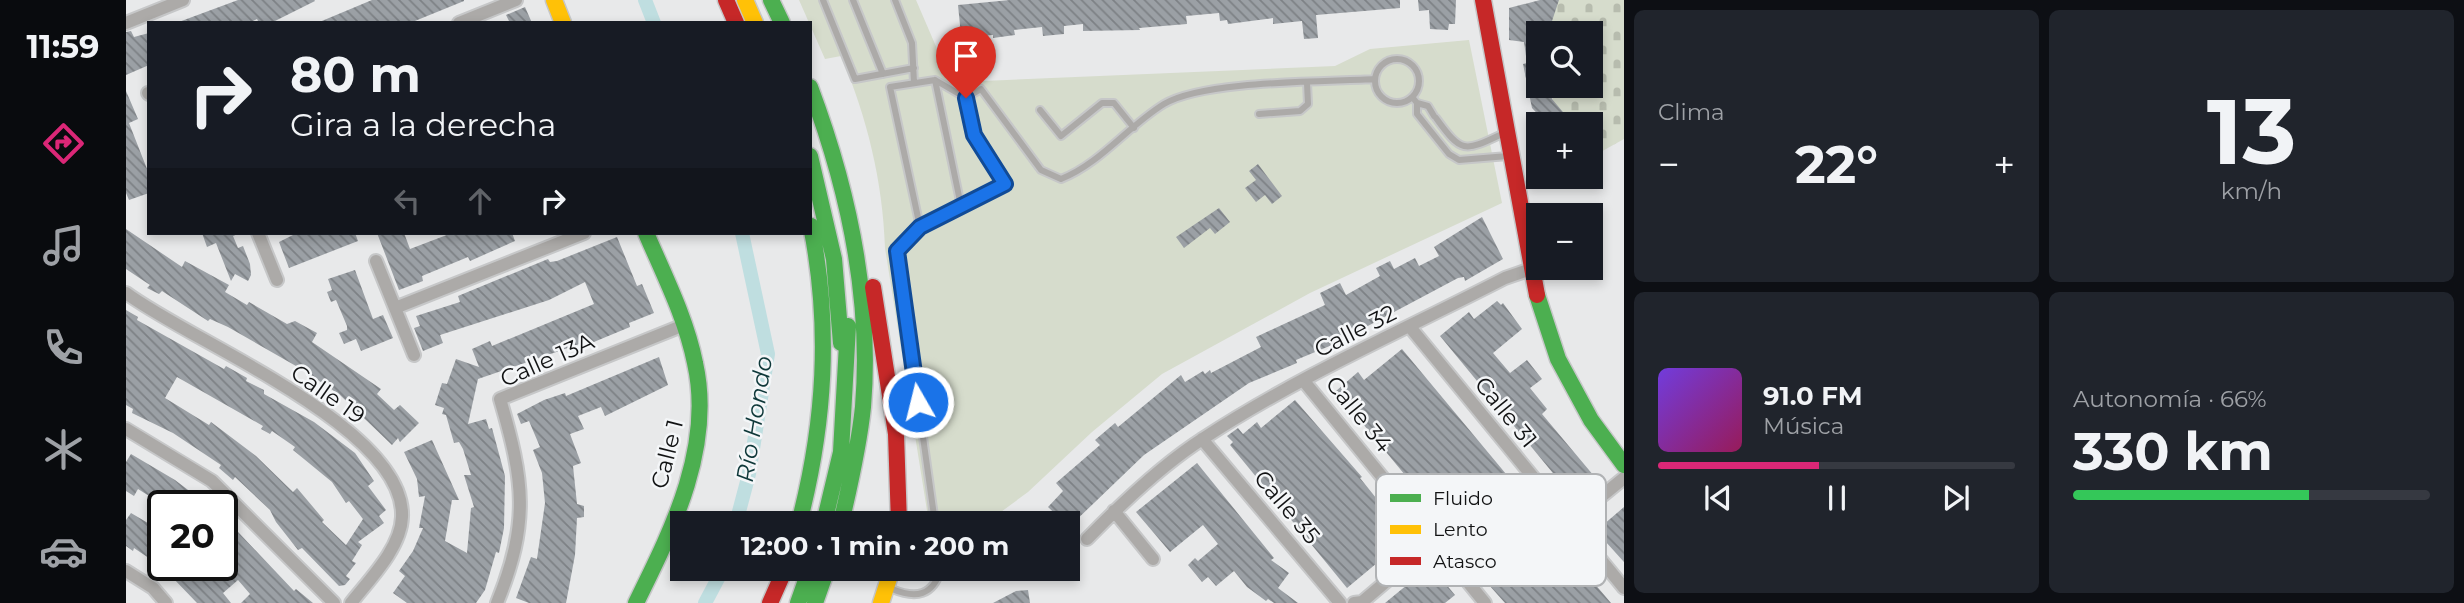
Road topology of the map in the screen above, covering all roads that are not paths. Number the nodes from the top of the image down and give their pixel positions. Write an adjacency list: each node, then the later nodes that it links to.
1 (183, 0): 18 (street)
2 (516, 0): 12 (street)
3 (554, 0): 13 (main road)
4 (726, 0): 14 (main road)
5 (745, 0): 15 (main road)
6 (757, 0): 16 (main road)
7 (771, 0): 17 (main road)
8 (823, 0): 20 (lane)
9 (853, 0): 20 (lane)
10 (895, 0): 19 (lane)
11 (1483, 0): 32 (main road)
12 (464, 21)
13 (562, 21)
14 (735, 21)
15 (754, 21)
16 (766, 21)
17 (781, 21)
18 (126, 23)
19 (914, 68): 20 (lane); 23 (lane)
20 (883, 74)
21 (1375, 79): 24 (lane); 27 (lane); 27 (lane)
22 (936, 80): 23 (lane); 26 (lane); 38 (lane)
23 (914, 83): 39 (lane)
24 (1307, 83): 29 (lane); 30 (lane)
25 (812, 92): 34 (main road)
26 (966, 98): 30 (lane); 38 (lane)
27 (1415, 100): 33 (lane); 35 (lane)
28 (1040, 110): 30 (lane)
29 (1259, 114)
30 (1134, 128)
31 (812, 130): 64 (main road)
32 (1506, 132): 33 (lane); 36 (main road)
33 (1455, 144): 35 (lane)
34 (835, 150): 65 (main road); 66 (main road)
35 (1449, 154): 36 (lane)
36 (1510, 156): 44 (main road)
37 (812, 165): 63 (main road)
38 (961, 206): 39 (lane)
39 (920, 227): 67 (lane)
40 (812, 234): 62 (main road)
41 (260, 235): 47 (street)
42 (579, 235): 50 (street)
43 (647, 235): 51 (main road, Calle 1)
44 (1526, 242)
45 (376, 261): 50 (street)
46 (1526, 271): 52 (street, Calle 32)
47 (277, 280)
48 (1533, 280): 57 (main road)
49 (126, 293): 85 (street, Calle 19)
50 (395, 308): 53 (street)
51 (684, 325): 86 (street, Calle 13A); 87 (main road, Calle 1)
52 (1410, 327): 54 (street, Calle 32); 59 (street, Calle 31)
53 (414, 355)
54 (1303, 380): 56 (street, Calle 32); 58 (street, Calle 34)
55 (126, 429): 84 (street)
56 (1202, 439): 68 (street, Calle 32); 93 (street, Calle 35)
57 (1624, 465)
58 (1381, 474)
59 (1531, 474)
60 (1624, 478): 61 (street)
61 (1606, 493)
62 (802, 511)
63 (816, 511)
64 (827, 511)
65 (843, 511)
66 (900, 511)
67 (933, 511)
68 (1114, 512): 69 (street, Calle 32); 70 (street)
69 (1087, 539)
70 (1153, 559)
71 (1606, 566): 82 (street, Calle 31)
72 (126, 571): 83 (street)
73 (780, 581): 88 (main road)
74 (792, 581): 89 (main road)
75 (806, 581): 90 (main road)
76 (823, 581): 91 (main road)
77 (889, 581): 81 (main road)
78 (937, 581): 81 (lane)
79 (1381, 586): 94 (street)
80 (1472, 586): 95 (street, Calle 34)
81 (887, 587): 92 (main road)
82 (1624, 588)
83 (166, 603)
84 (334, 603)
85 (351, 603)
86 (497, 603)
87 (636, 603)
88 (770, 603)
89 (784, 603)
90 (798, 603)
91 (815, 603)
92 (881, 603)
93 (1340, 603)
94 (1354, 603)
95 (1485, 603)

